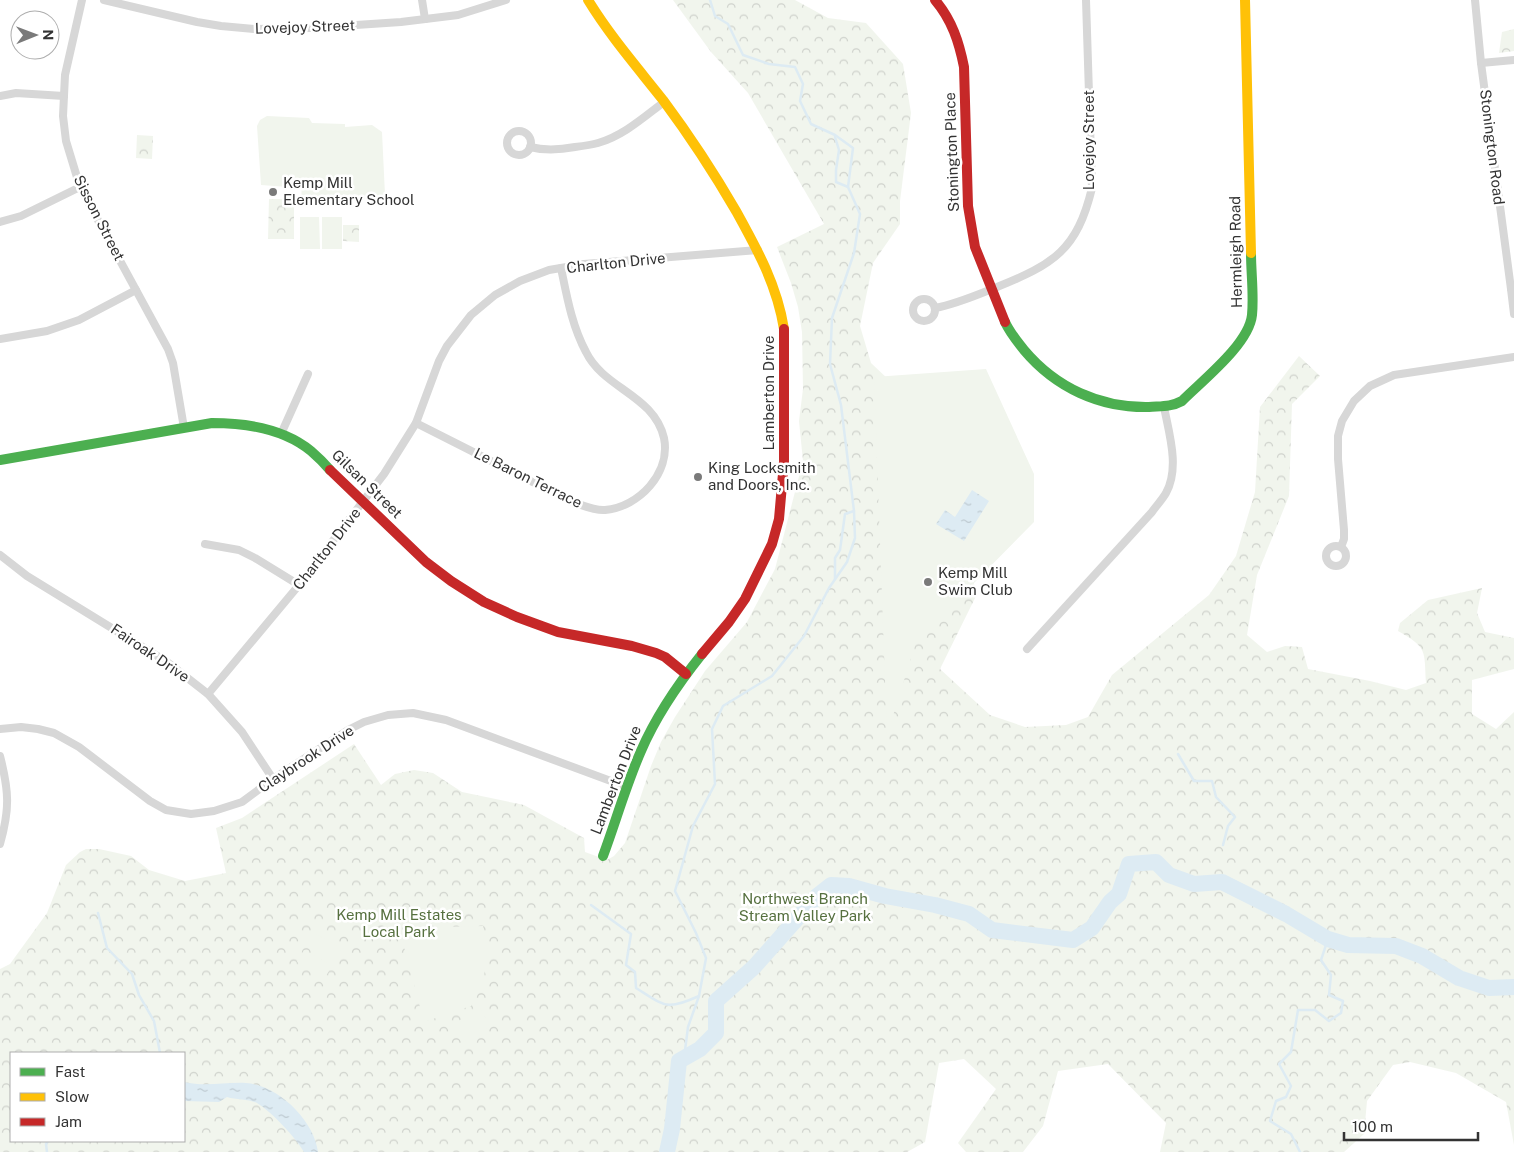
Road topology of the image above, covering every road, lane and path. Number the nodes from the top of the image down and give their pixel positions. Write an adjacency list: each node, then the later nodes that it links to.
1 (82, 0): 14 (street, Sisson Street)
2 (104, 0): 10 (street, Lovejoy Street)
3 (422, 0): 10 (street)
4 (506, 0): 10 (street, Lovejoy Street)
5 (588, 0): 15 (street, Lamberton Drive)
6 (935, 0): 22 (street, Stonington Place)
7 (1086, 0): 22 (street, Lovejoy Street)
8 (1244, 0): 29 (street, Hermleigh Road)
9 (1475, 0): 12 (street, Stonington Road)
10 (425, 19)
11 (1514, 60): 12 (street)
12 (1481, 63): 23 (street, Stonington Road)
13 (0, 96): 14 (street)
14 (64, 96): 17 (street, Sisson Street)
15 (664, 102): 16 (street); 19 (street, Lamberton Drive)
16 (530, 147)
17 (80, 187): 18 (street); 21 (street, Sisson Street)
18 (0, 222)
19 (758, 250): 20 (street, Charlton Drive); 40 (street, Lamberton Drive)
20 (561, 268): 30 (street, Charlton Drive); 30 (street, Le Baron Terrace)
21 (136, 290): 26 (street); 31 (street, Sisson Street)
22 (991, 290): 24 (street, Lovejoy Street); 29 (street, Stonington Place)
23 (1512, 290): 25 (street, Stonington Road)
24 (935, 308)
25 (1514, 314)
26 (0, 339)
27 (1514, 357): 36 (street)
28 (308, 374): 32 (street)
29 (1164, 407): 39 (street)
30 (416, 422): 34 (street, Charlton Drive)
31 (184, 428): 32 (street, Gilsan Street); 33 (street, Gilsan Street)
32 (282, 434): 34 (street, Gilsan Street)
33 (0, 460)
34 (364, 502): 38 (street, Charlton Drive); 40 (street, Gilsan Street)
35 (205, 544): 38 (street)
36 (1341, 547)
37 (0, 556): 41 (street, Fairoak Drive)
38 (299, 584): 41 (street, Charlton Drive)
39 (1028, 649)
40 (686, 674): 45 (street, Lamberton Drive)
41 (208, 694): 44 (street, Fairoak Drive)
42 (0, 729): 44 (street, Claybrook Drive)
43 (0, 756): 46 (street)
44 (273, 779): 45 (street, Claybrook Drive)
45 (627, 787): 47 (street, Lamberton Drive)
46 (0, 844)
47 (603, 856)

